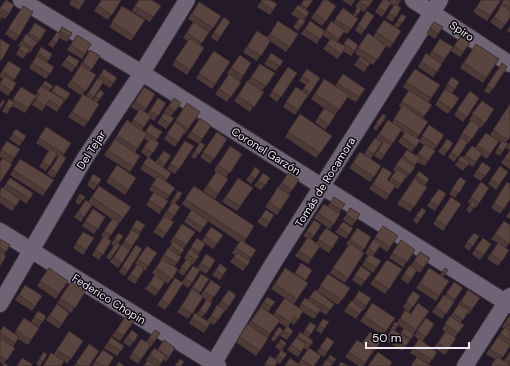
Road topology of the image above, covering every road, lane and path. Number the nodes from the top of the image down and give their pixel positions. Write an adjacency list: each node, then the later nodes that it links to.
1 (21, 0): 6 (street, Coronel Garzón)
2 (187, 0): 6 (street, Del Tejar)
3 (413, 0): 4 (street, Spiro)
4 (437, 6): 5 (street, Spiro); 7 (street, Tomás de Rocamora)
5 (510, 64)
6 (142, 73): 7 (street, Coronel Garzón); 9 (street, Del Tejar)
7 (322, 187): 10 (street, Coronel Garzón); 12 (street, Tomás de Rocamora)
8 (0, 231): 9 (street, Federico Chopin)
9 (31, 250): 11 (street, Del Tejar); 12 (street, Federico Chopin)
10 (509, 301): 13 (street)
11 (0, 304)
12 (214, 365)
13 (465, 366)

